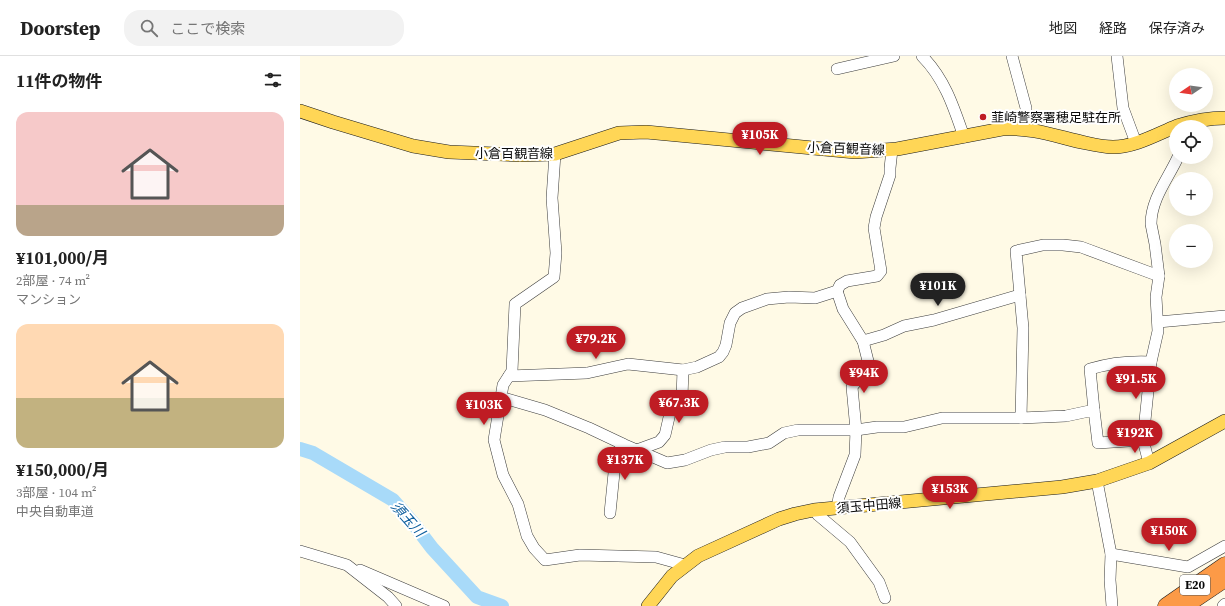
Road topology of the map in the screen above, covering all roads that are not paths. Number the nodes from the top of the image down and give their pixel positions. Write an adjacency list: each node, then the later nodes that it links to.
1 (894, 56): 5 (street)
2 (922, 56): 11 (street)
3 (1012, 56): 9 (street)
4 (1117, 56): 12 (street)
5 (837, 68)
6 (300, 111): 14 (main road, 小倉百観音線)
7 (1225, 118): 8 (main road, 小倉百観音線)
8 (1203, 120)
9 (1026, 128): 11 (main road, 小倉百観音線); 12 (main road, 小倉百観音線)
10 (1169, 130): 12 (main road, 小倉百観音線)
11 (964, 137): 13 (main road, 小倉百観音線)
12 (1136, 143)
13 (892, 150): 14 (main road, 小倉百観音線); 17 (street)
14 (555, 154): 24 (street)
15 (1175, 164): 16 (street)
16 (1159, 276): 18 (street); 20 (street)
17 (837, 291): 21 (street); 23 (street)
18 (1020, 295): 21 (street); 27 (street)
19 (1225, 316): 20 (street)
20 (1158, 322): 22 (street)
21 (864, 341): 29 (street)
22 (1151, 362): 26 (street); 30 (street)
23 (683, 370): 24 (street); 32 (street)
24 (509, 376): 25 (street)
25 (500, 397): 31 (street); 42 (street)
26 (1094, 410): 27 (street); 30 (street)
27 (1021, 418): 29 (street)
28 (1225, 421): 33 (main road, 須玉中田線)
29 (856, 430): 32 (street); 35 (street)
30 (1144, 440): 33 (street)
31 (622, 444): 32 (street); 37 (street)
32 (637, 450)
33 (1149, 463): 34 (main road, 須玉中田線)
34 (1097, 481): 35 (main road, 須玉中田線); 40 (street)
35 (837, 508): 36 (main road, 須玉中田線)
36 (814, 510): 42 (main road, 須玉中田線); 45 (street)
37 (610, 513)
38 (1225, 546): 40 (street)
39 (300, 551): 41 (street)
40 (1111, 554): 49 (street)
41 (347, 565): 46 (street); 47 (street)
42 (686, 565): 48 (main road, 須玉中田線)
43 (1225, 565): 50 (highway, E20)
44 (1225, 579): 51 (highway, E20)
45 (885, 598)
46 (396, 606)
47 (444, 606)
48 (648, 606)
49 (1112, 606)
50 (1166, 606)
51 (1185, 606)

